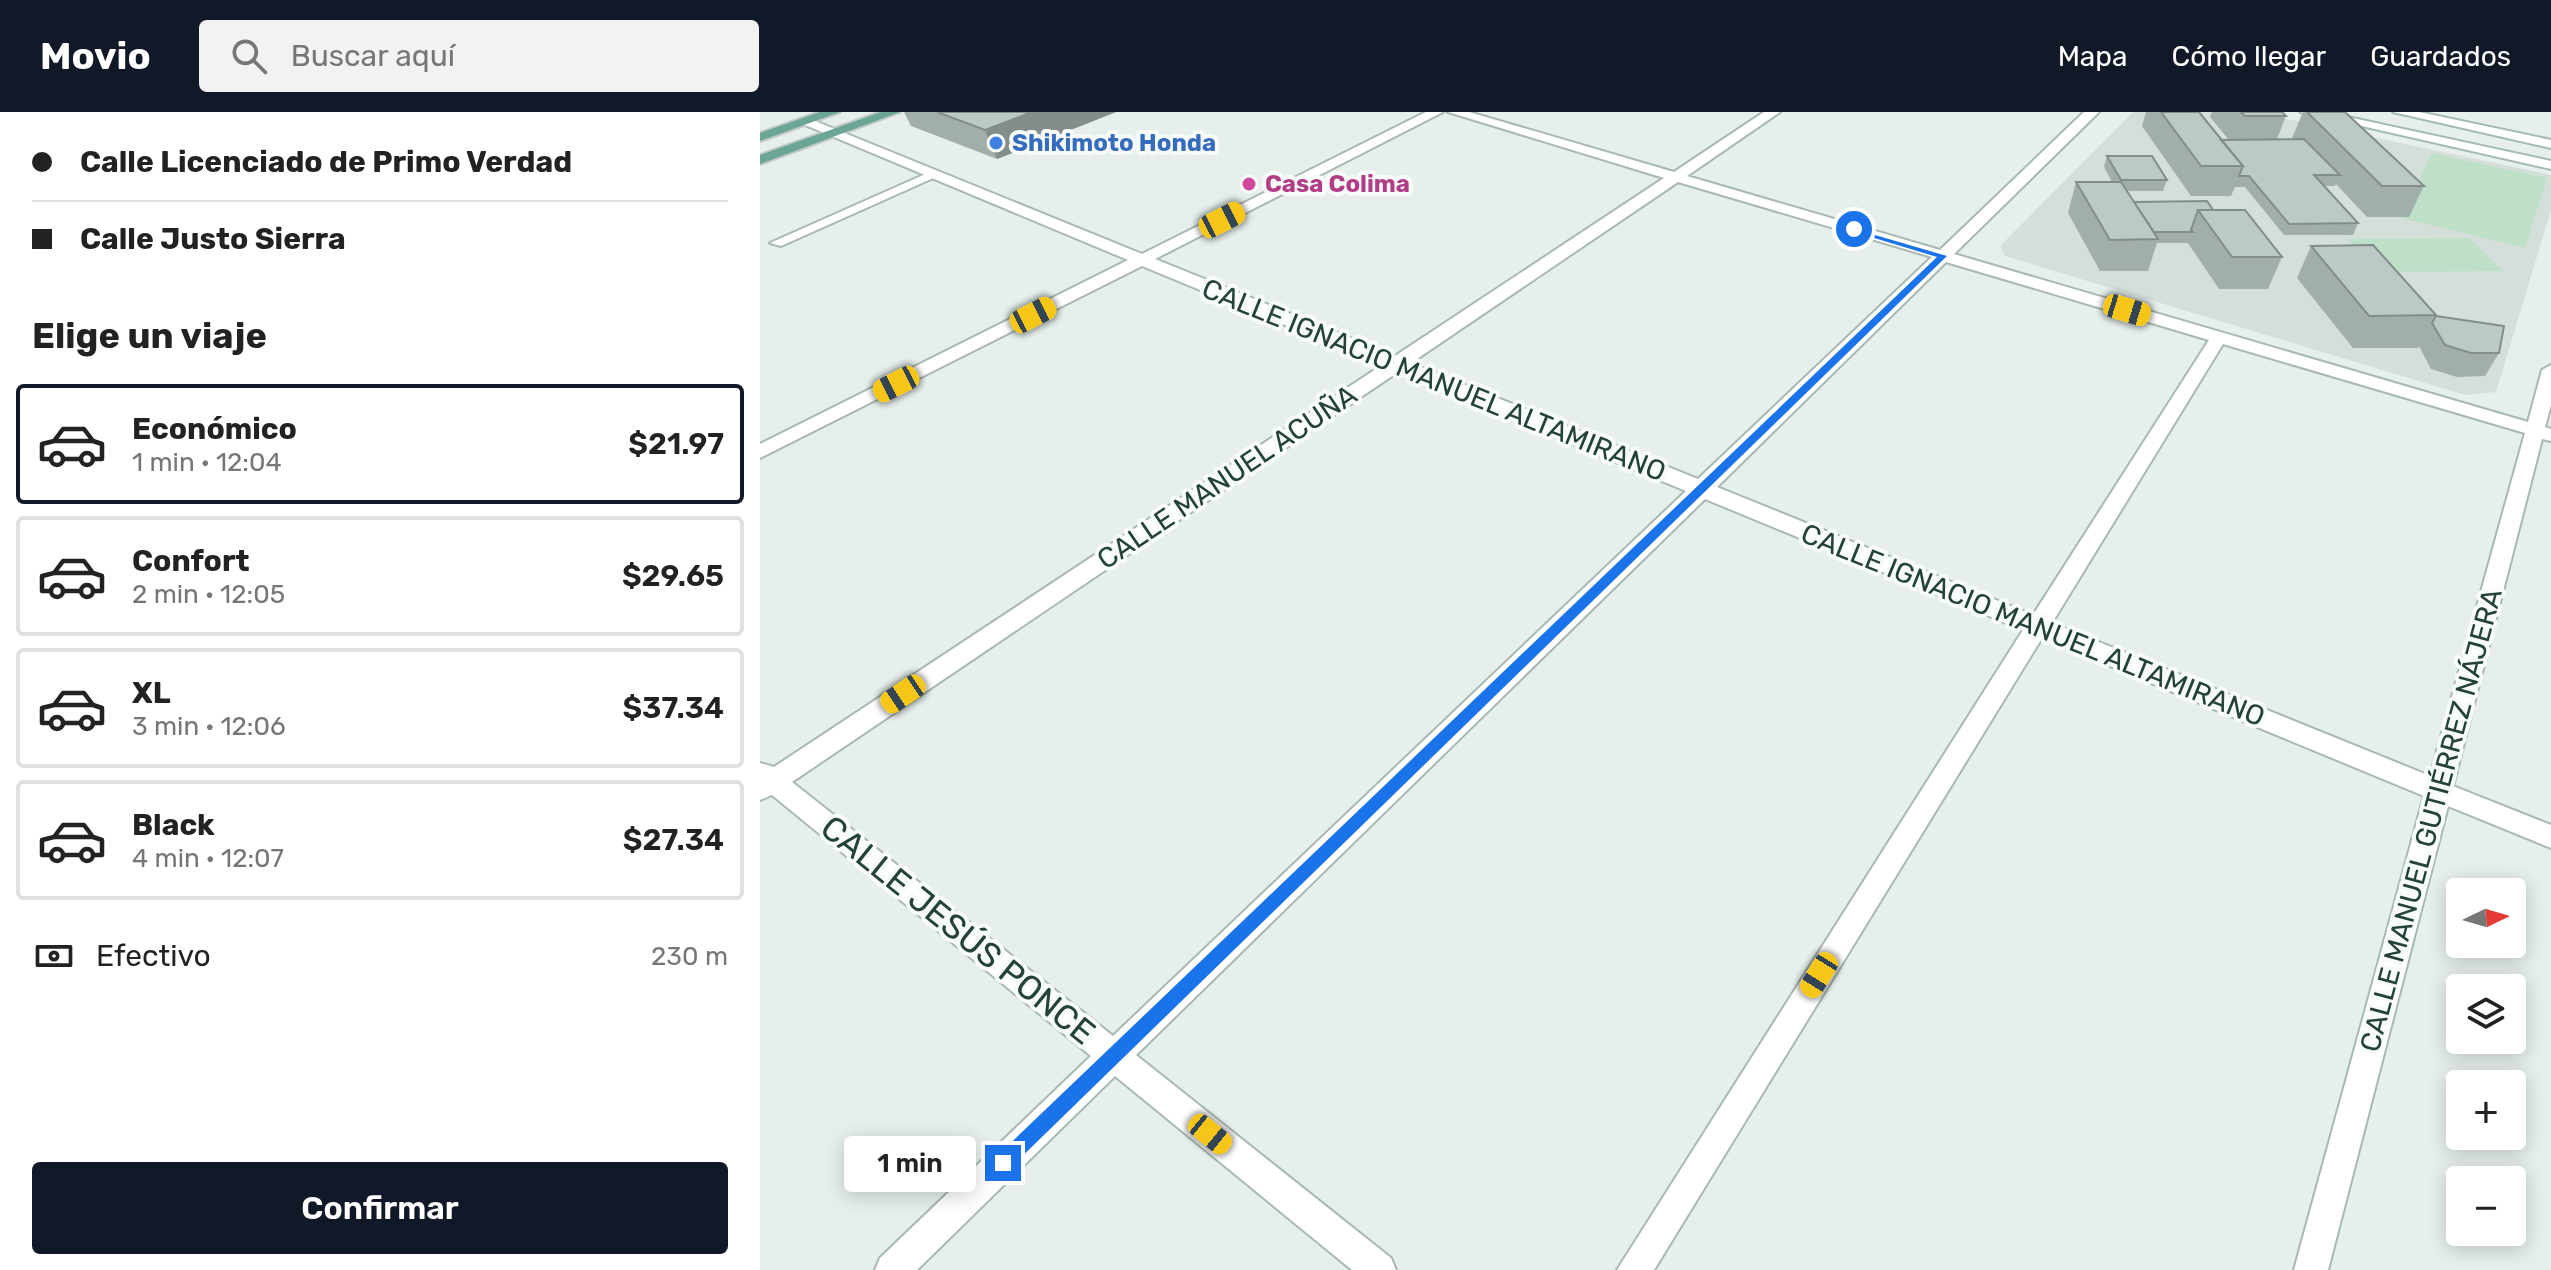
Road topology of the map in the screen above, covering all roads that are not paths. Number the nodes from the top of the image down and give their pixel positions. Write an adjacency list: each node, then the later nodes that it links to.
1 (833, 112): 9 (main road)
2 (893, 112): 10 (main road)
3 (1436, 112): 19 (street)
4 (1455, 112): 16 (street)
5 (1773, 112): 16 (street, CALLE MANUEL ACUÑA)
6 (2092, 112): 18 (street)
7 (2307, 112): 14 (street)
8 (2400, 112): 12 (street)
9 (805, 122): 10 (street, CALLE IGNACIO MANUEL ALTAMIRANO); 11 (main road)
10 (834, 134): 13 (main road); 15 (street, CALLE IGNACIO MANUEL ALTAMIRANO)
11 (760, 137)
12 (2551, 144)
13 (760, 160)
14 (2551, 165)
15 (934, 175): 17 (lane); 19 (street, CALLE IGNACIO MANUEL ALTAMIRANO)
16 (1676, 177): 18 (street); 21 (street, CALLE MANUEL ACUÑA)
17 (776, 243)
18 (1943, 256): 20 (street); 25 (street)
19 (1142, 260): 21 (street, CALLE IGNACIO MANUEL ALTAMIRANO); 24 (street)
20 (2219, 337): 23 (street); 26 (street)
21 (1396, 364): 25 (street, CALLE IGNACIO MANUEL ALTAMIRANO); 27 (street, CALLE MANUEL ACUÑA)
22 (2551, 370): 23 (street, CALLE MANUEL GUTIÉRREZ NÁJERA)
23 (2543, 432): 28 (street, CALLE MANUEL GUTIÉRREZ NÁJERA)
24 (760, 452)
25 (1701, 489): 26 (street, CALLE IGNACIO MANUEL ALTAMIRANO); 30 (street)
26 (2037, 627): 28 (street, CALLE IGNACIO MANUEL ALTAMIRANO); 33 (street)
27 (764, 780): 30 (street, CALLE JESÚS PONCE)
28 (2439, 791): 29 (street, CALLE IGNACIO MANUEL ALTAMIRANO); 34 (street, CALLE MANUEL GUTIÉRREZ NÁJERA)
29 (2551, 837)
30 (1114, 1056): 31 (street); 32 (street, CALLE JESÚS PONCE)
31 (892, 1270)
32 (1379, 1270)
33 (1634, 1270)
34 (2311, 1270)

